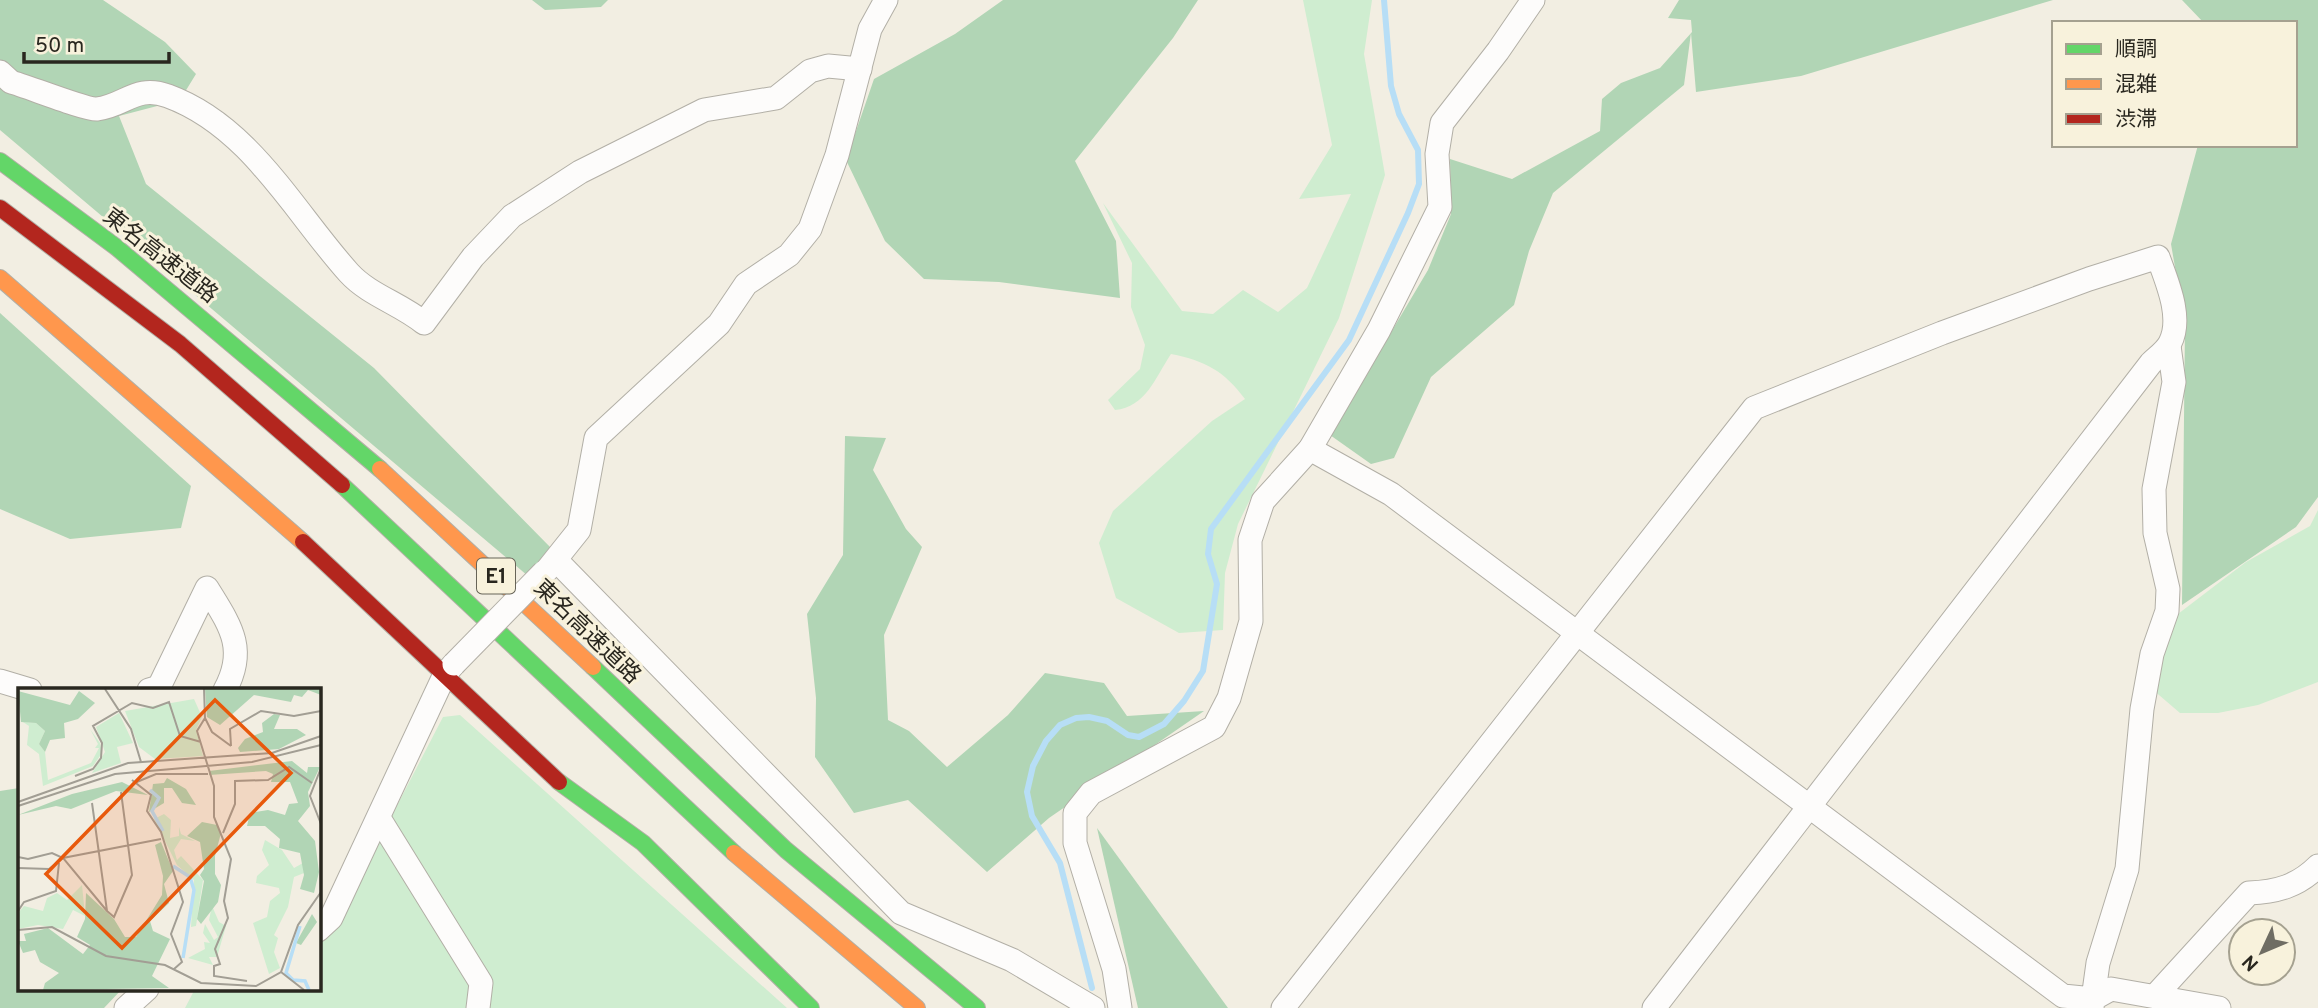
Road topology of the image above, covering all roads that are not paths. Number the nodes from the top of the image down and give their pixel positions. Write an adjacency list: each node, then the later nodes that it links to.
1 (886, 0): 3 (street)
2 (1532, 0): 9 (street)
3 (860, 69): 4 (street); 10 (street)
4 (0, 72)
5 (0, 161): 28 (main road, 東名高速道路 / E1)
6 (0, 208): 27 (main road, E1)
7 (0, 278): 12 (main road)
8 (2169, 346): 11 (street); 17 (street); 23 (street)
9 (1310, 449): 11 (street); 30 (street)
10 (550, 566): 12 (street, bridge); 29 (street)
11 (1576, 634): 17 (street); 31 (street)
12 (450, 669): 18 (street); 26 (main road)
13 (0, 681): 14 (street)
14 (23, 688)
15 (156, 688): 16 (street)
16 (226, 688)
17 (1808, 809): 23 (street); 32 (street)
18 (379, 818): 20 (street); 25 (street)
19 (2318, 866): 22 (street)
20 (320, 928)
21 (147, 990): 24 (street)
22 (2155, 996): 23 (street); 33 (street)
23 (2093, 1004)
24 (125, 1008)
25 (478, 1008)
26 (811, 1008)
27 (917, 1008)
28 (978, 1008)
29 (1093, 1008)
30 (1120, 1008)
31 (1283, 1008)
32 (1654, 1008)
33 (2219, 1008)

